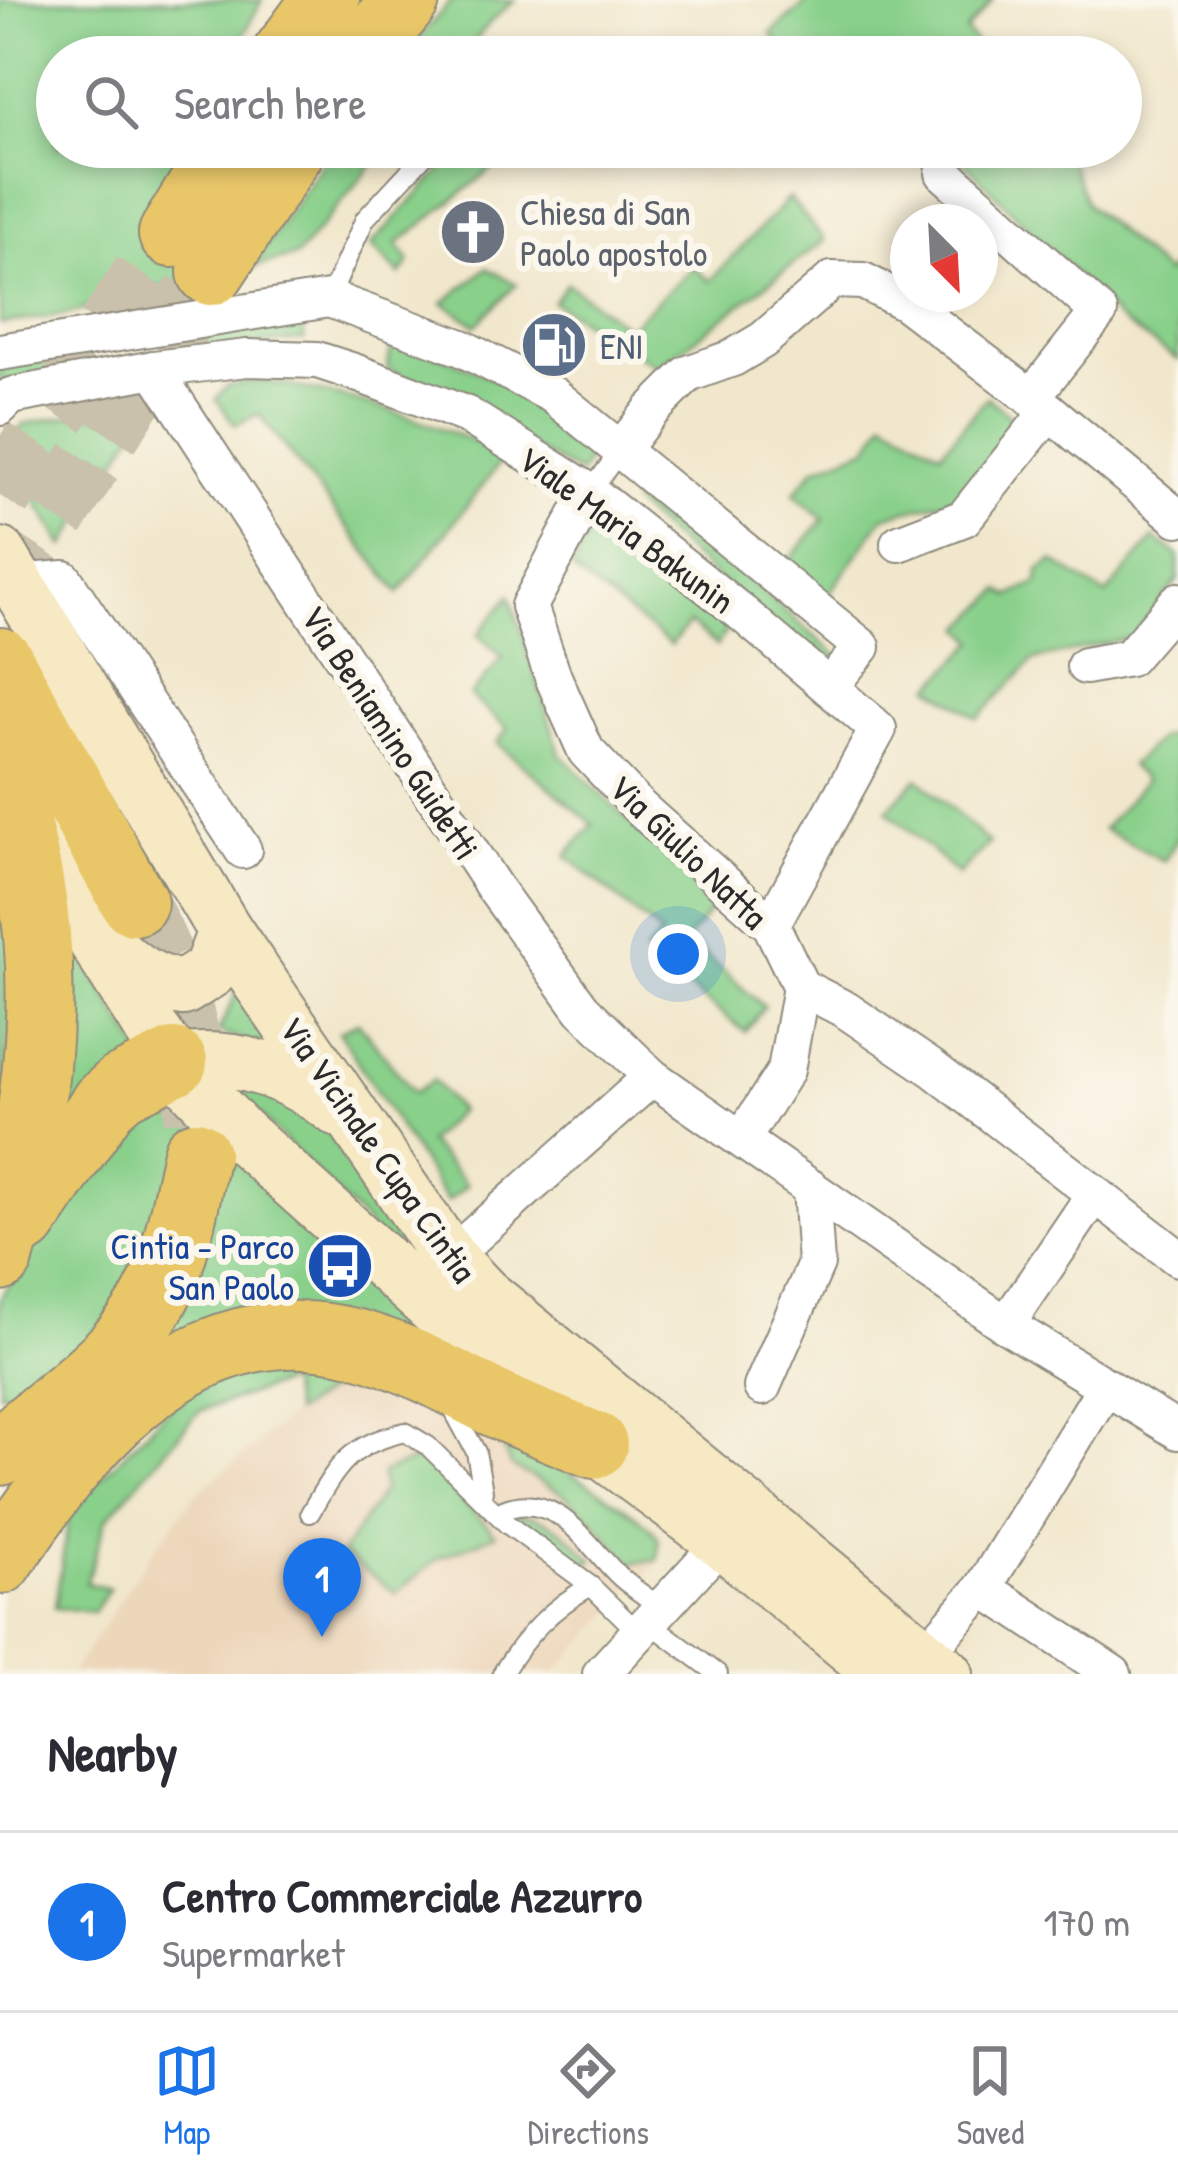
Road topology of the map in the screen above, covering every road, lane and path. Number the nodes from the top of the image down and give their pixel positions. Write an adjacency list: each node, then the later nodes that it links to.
1 (326, 0): 3 (highway)
2 (406, 0): 4 (highway)
3 (299, 36)
4 (376, 36)
5 (219, 168): 6 (highway)
6 (273, 168)
7 (412, 168): 9 (lane)
8 (944, 173): 15 (street)
9 (329, 299): 10 (street, Viale Maria Bakunin); 12 (street); 17 (street, Viale Maria Bakunin)
10 (136, 332): 11 (street, Viale Maria Bakunin); 14 (street)
11 (0, 352)
12 (317, 360): 13 (street, Viale Maria Bakunin); 18 (street, Viale Maria Bakunin)
13 (154, 369): 14 (street, Viale Maria Bakunin); 35 (street, Via Beniamino Guidetti)
14 (103, 378): 16 (street, Viale Maria Bakunin)
15 (1040, 404): 17 (street); 20 (street); 22 (street)
16 (0, 407)
17 (622, 448): 18 (lane); 19 (street, Viale Maria Bakunin)
18 (590, 492): 21 (street, Viale Maria Bakunin); 31 (street, Via Giulio Natta)
19 (676, 495): 21 (street); 27 (street, Viale Maria Bakunin)
20 (1178, 518)
21 (646, 537): 27 (street, Viale Maria Bakunin)
22 (899, 543)
23 (9, 569): 29 (street); 32 (main road, Via Vicinale Cupa Cintia)
24 (1178, 601): 26 (street)
25 (0, 662): 30 (highway)
26 (1085, 666)
27 (829, 687): 31 (street, Viale Maria Bakunin)
28 (0, 759): 30 (main road, Via Vicinale Cupa Cintia); 41 (highway)
29 (243, 850)
30 (105, 904): 32 (main road); 34 (main road, Via Vicinale Cupa Cintia)
31 (771, 925): 33 (street, Via Giulio Natta)
32 (225, 931): 36 (main road, Via Vicinale Cupa Cintia)
33 (801, 987): 37 (street); 40 (street)
34 (174, 1062): 36 (main road); 41 (highway); 50 (main road, Via Vicinale Cupa Cintia)
35 (652, 1077): 37 (street, Via Beniamino Guidetti); 42 (street)
36 (360, 1126): 42 (main road, Via Vicinale Cupa Cintia)
37 (742, 1139): 39 (street, Via Beniamino Guidetti)
38 (196, 1154): 46 (highway)
39 (812, 1188): 44 (street, Via Beniamino Guidetti); 48 (street)
40 (1095, 1194): 43 (street); 44 (street)
41 (0, 1258)
42 (448, 1258): 60 (main road, Via Vicinale Cupa Cintia)
43 (1178, 1258)
44 (1006, 1325): 47 (street, Via Beniamino Guidetti)
45 (428, 1369): 50 (highway); 52 (lane); 55 (highway)
46 (92, 1375): 51 (highway); 55 (highway)
47 (1106, 1386): 49 (street, Via Beniamino Guidetti); 58 (street)
48 (762, 1387)
49 (1178, 1431)
50 (594, 1445): 56 (main road, Via Vicinale Cupa Cintia)
51 (0, 1452)
52 (474, 1488): 53 (lane); 54 (lane)
53 (310, 1513)
54 (505, 1517): 57 (lane); 59 (lane)
55 (14, 1541)
56 (723, 1541): 59 (street); 60 (main road, Via Vicinale Cupa Cintia)
57 (591, 1586): 59 (lane); 61 (lane)
58 (983, 1588): 60 (street); 64 (street)
59 (650, 1621): 62 (street); 63 (lane)
60 (918, 1668)
61 (502, 1674)
62 (602, 1674)
63 (718, 1674)
64 (1113, 1674)

